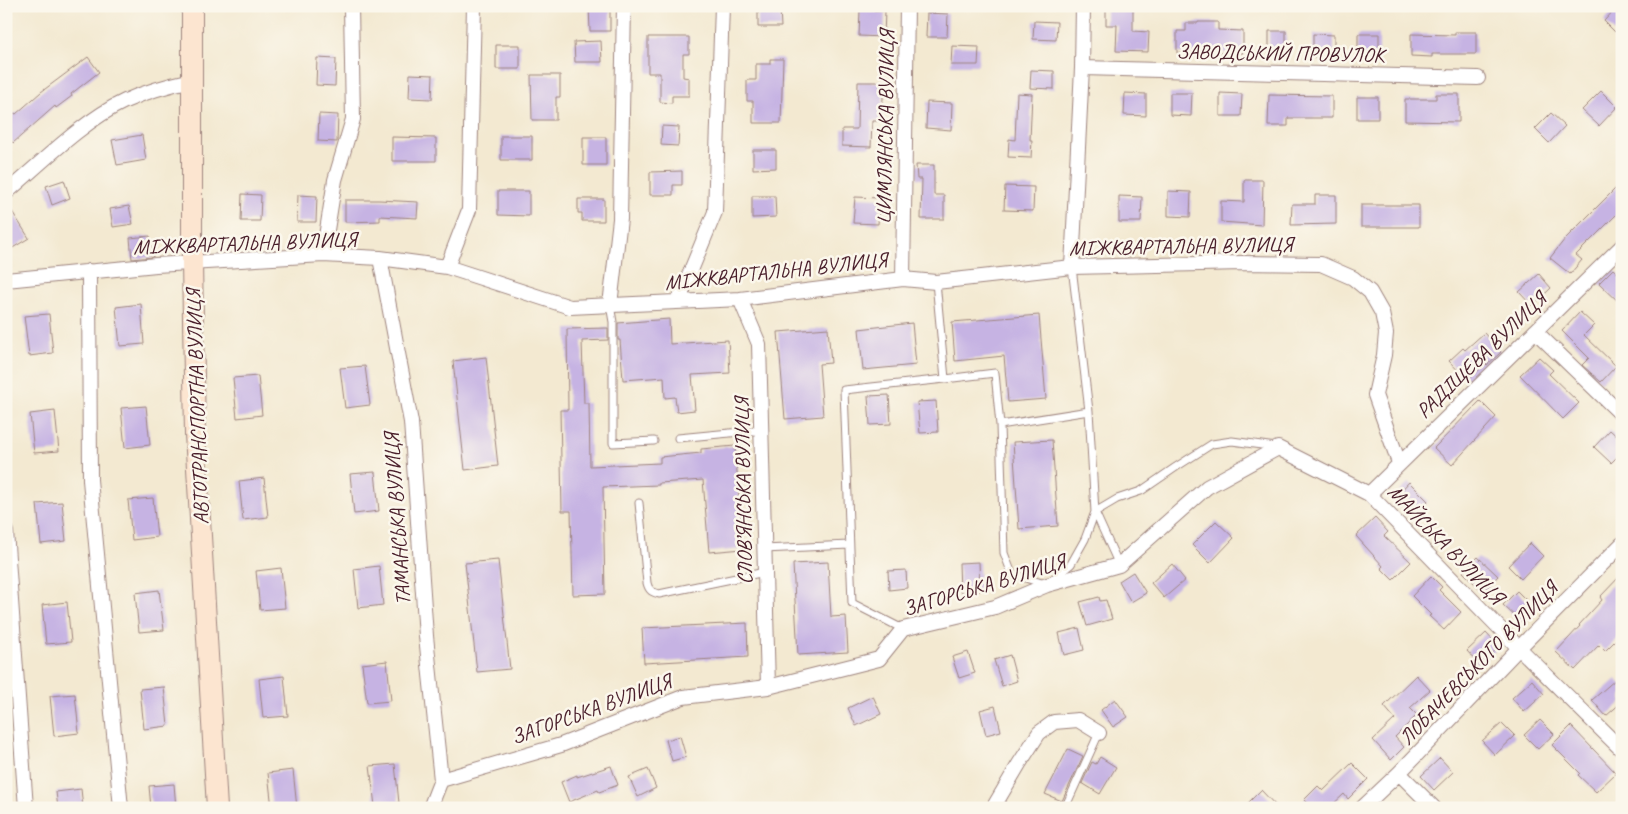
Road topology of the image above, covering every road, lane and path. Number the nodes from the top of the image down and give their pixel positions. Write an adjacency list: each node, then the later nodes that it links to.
1 (192, 6): 10 (main road, АВТОТРАНСПОРТНА ВУЛИЦЯ)
2 (351, 6): 13 (street)
3 (474, 6): 16 (street)
4 (624, 6): 24 (street)
5 (722, 6): 23 (street)
6 (907, 6): 19 (street, ЦИМЛЯНСЬКА ВУЛИЦЯ)
7 (1083, 6): 8 (street)
8 (1082, 68): 9 (street, ЗАВОДСЬКИЙ ПРОВУЛОК); 17 (street)
9 (1478, 78)
10 (192, 80): 11 (street); 15 (main road, АВТОТРАНСПОРТНА ВУЛИЦЯ)
11 (6, 193)
12 (1622, 246): 25 (street, РАДІЩЕВА ВУЛИЦЯ)
13 (323, 255): 14 (street, МІЖКВАРТАЛЬНА ВУЛИЦЯ); 15 (street, МІЖКВАРТАЛЬНА ВУЛИЦЯ)
14 (380, 258): 16 (street, МІЖКВАРТАЛЬНА ВУЛИЦЯ); 51 (street, ТАМАНСЬКА ВУЛИЦЯ)
15 (192, 262): 18 (street, МІЖКВАРТАЛЬНА ВУЛИЦЯ); 54 (main road, АВТОТРАНСПОРТНА ВУЛИЦЯ)
16 (447, 267): 24 (street, МІЖКВАРТАЛЬНА ВУЛИЦЯ)
17 (1072, 267): 21 (street, МІЖКВАРТАЛЬНА ВУЛИЦЯ); 27 (lane); 34 (street, МІЖКВАРТАЛЬНА ВУЛИЦЯ)
18 (89, 271): 20 (street, МІЖКВАРТАЛЬНА ВУЛИЦЯ); 53 (street)
19 (903, 279): 21 (street, МІЖКВАРТАЛЬНА ВУЛИЦЯ); 22 (street, МІЖКВАРТАЛЬНА ВУЛИЦЯ)
20 (6, 280)
21 (936, 282): 26 (lane)
22 (740, 299): 23 (street, МІЖКВАРТАЛЬНА ВУЛИЦЯ); 30 (street, СЛОВ’ЯНСЬКА ВУЛИЦЯ)
23 (678, 302): 24 (street, МІЖКВАРТАЛЬНА ВУЛИЦЯ)
24 (610, 305): 32 (lane)
25 (1535, 331): 28 (street); 34 (street, РАДІЩЕВА ВУЛИЦЯ)
26 (945, 379): 29 (lane); 40 (lane)
27 (1089, 411): 29 (lane); 37 (lane)
28 (1622, 416)
29 (1000, 425): 44 (lane)
30 (761, 430): 31 (lane); 41 (street, СЛОВ’ЯНСЬКА ВУЛИЦЯ)
31 (678, 438)
32 (654, 441)
33 (1278, 448): 35 (street); 37 (lane); 42 (street, ЗАГОРСЬКА ВУЛИЦЯ)
34 (1399, 463): 35 (street, РАДІЩЕВА ВУЛИЦЯ)
35 (1369, 494): 46 (street, МАЙСЬКА ВУЛИЦЯ)
36 (639, 503): 43 (lane)
37 (1095, 512): 42 (lane); 44 (lane)
38 (6, 531): 52 (street)
39 (1622, 544): 46 (street, ЛОБАЧЕВСЬКОГО ВУЛИЦЯ)
40 (850, 545): 41 (lane); 45 (lane)
41 (764, 549): 43 (street, СЛОВ’ЯНСЬКА ВУЛИЦЯ)
42 (1119, 565): 44 (street, ЗАГОРСЬКА ВУЛИЦЯ)
43 (765, 572): 47 (street, СЛОВ’ЯНСЬКА ВУЛИЦЯ)
44 (1047, 585): 45 (street, ЗАГОРСЬКА ВУЛИЦЯ)
45 (903, 629): 47 (street, ЗАГОРСЬКА ВУЛИЦЯ)
46 (1519, 648): 49 (street, МАЙСЬКА ВУЛИЦЯ); 50 (street, ЛОБАЧЕВСЬКОГО ВУЛИЦЯ)
47 (768, 687): 51 (street, ЗАГОРСЬКА ВУЛИЦЯ)
48 (1099, 733): 56 (street); 57 (lane)
49 (1622, 750)
50 (1399, 773): 58 (street, ЛОБАЧЕВСЬКОГО ВУЛИЦЯ); 59 (street)
51 (441, 780): 55 (street)
52 (26, 808)
53 (121, 808)
54 (217, 808)
55 (430, 808)
56 (993, 808)
57 (1065, 808)
58 (1362, 808)
59 (1434, 808)

